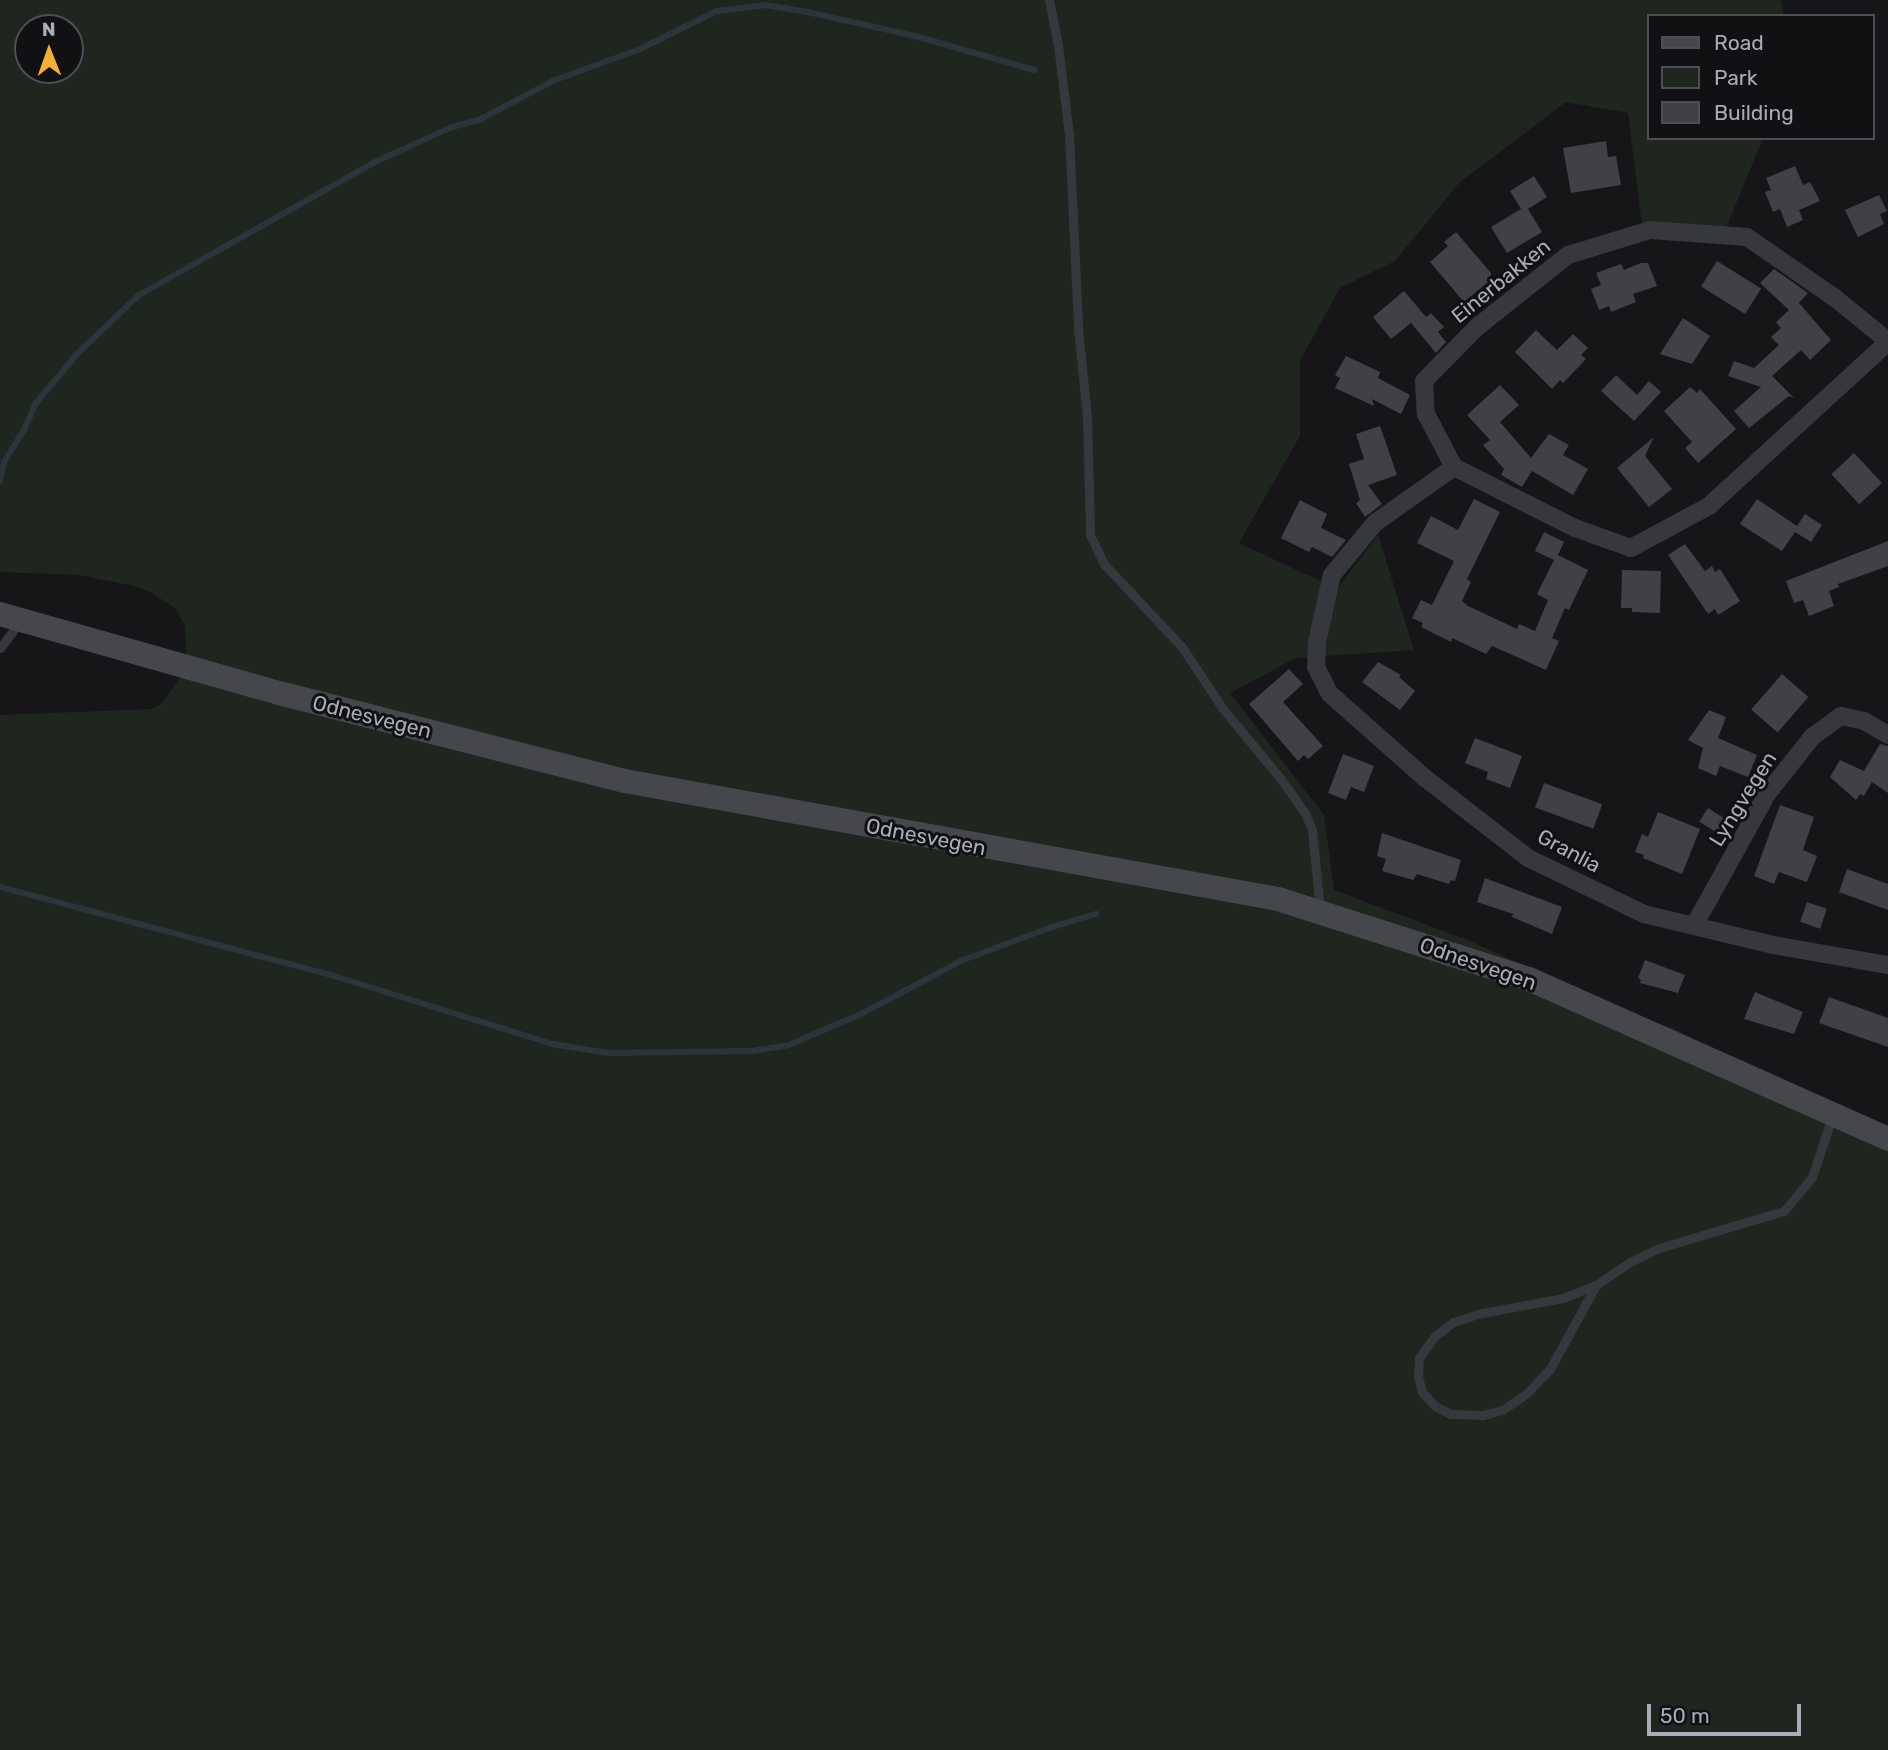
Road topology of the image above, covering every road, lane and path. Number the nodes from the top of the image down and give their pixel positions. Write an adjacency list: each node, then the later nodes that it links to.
1 (1049, 0): 7 (lane)
2 (1888, 341): 3 (street, Einerbakken); 3 (street, Einerbakken)
3 (1454, 467): 8 (street, Granlia)
4 (11, 617): 5 (lane); 7 (main road, Odnesvegen)
5 (0, 648)
6 (1888, 735): 8 (street, Lyngvegen)
7 (1320, 912): 10 (main road, Odnesvegen)
8 (1694, 926): 9 (street, Granlia)
9 (1888, 965)
10 (1832, 1116): 11 (main road, Odnesvegen); 12 (lane)
11 (1888, 1139)
12 (1596, 1286): 12 (lane)

